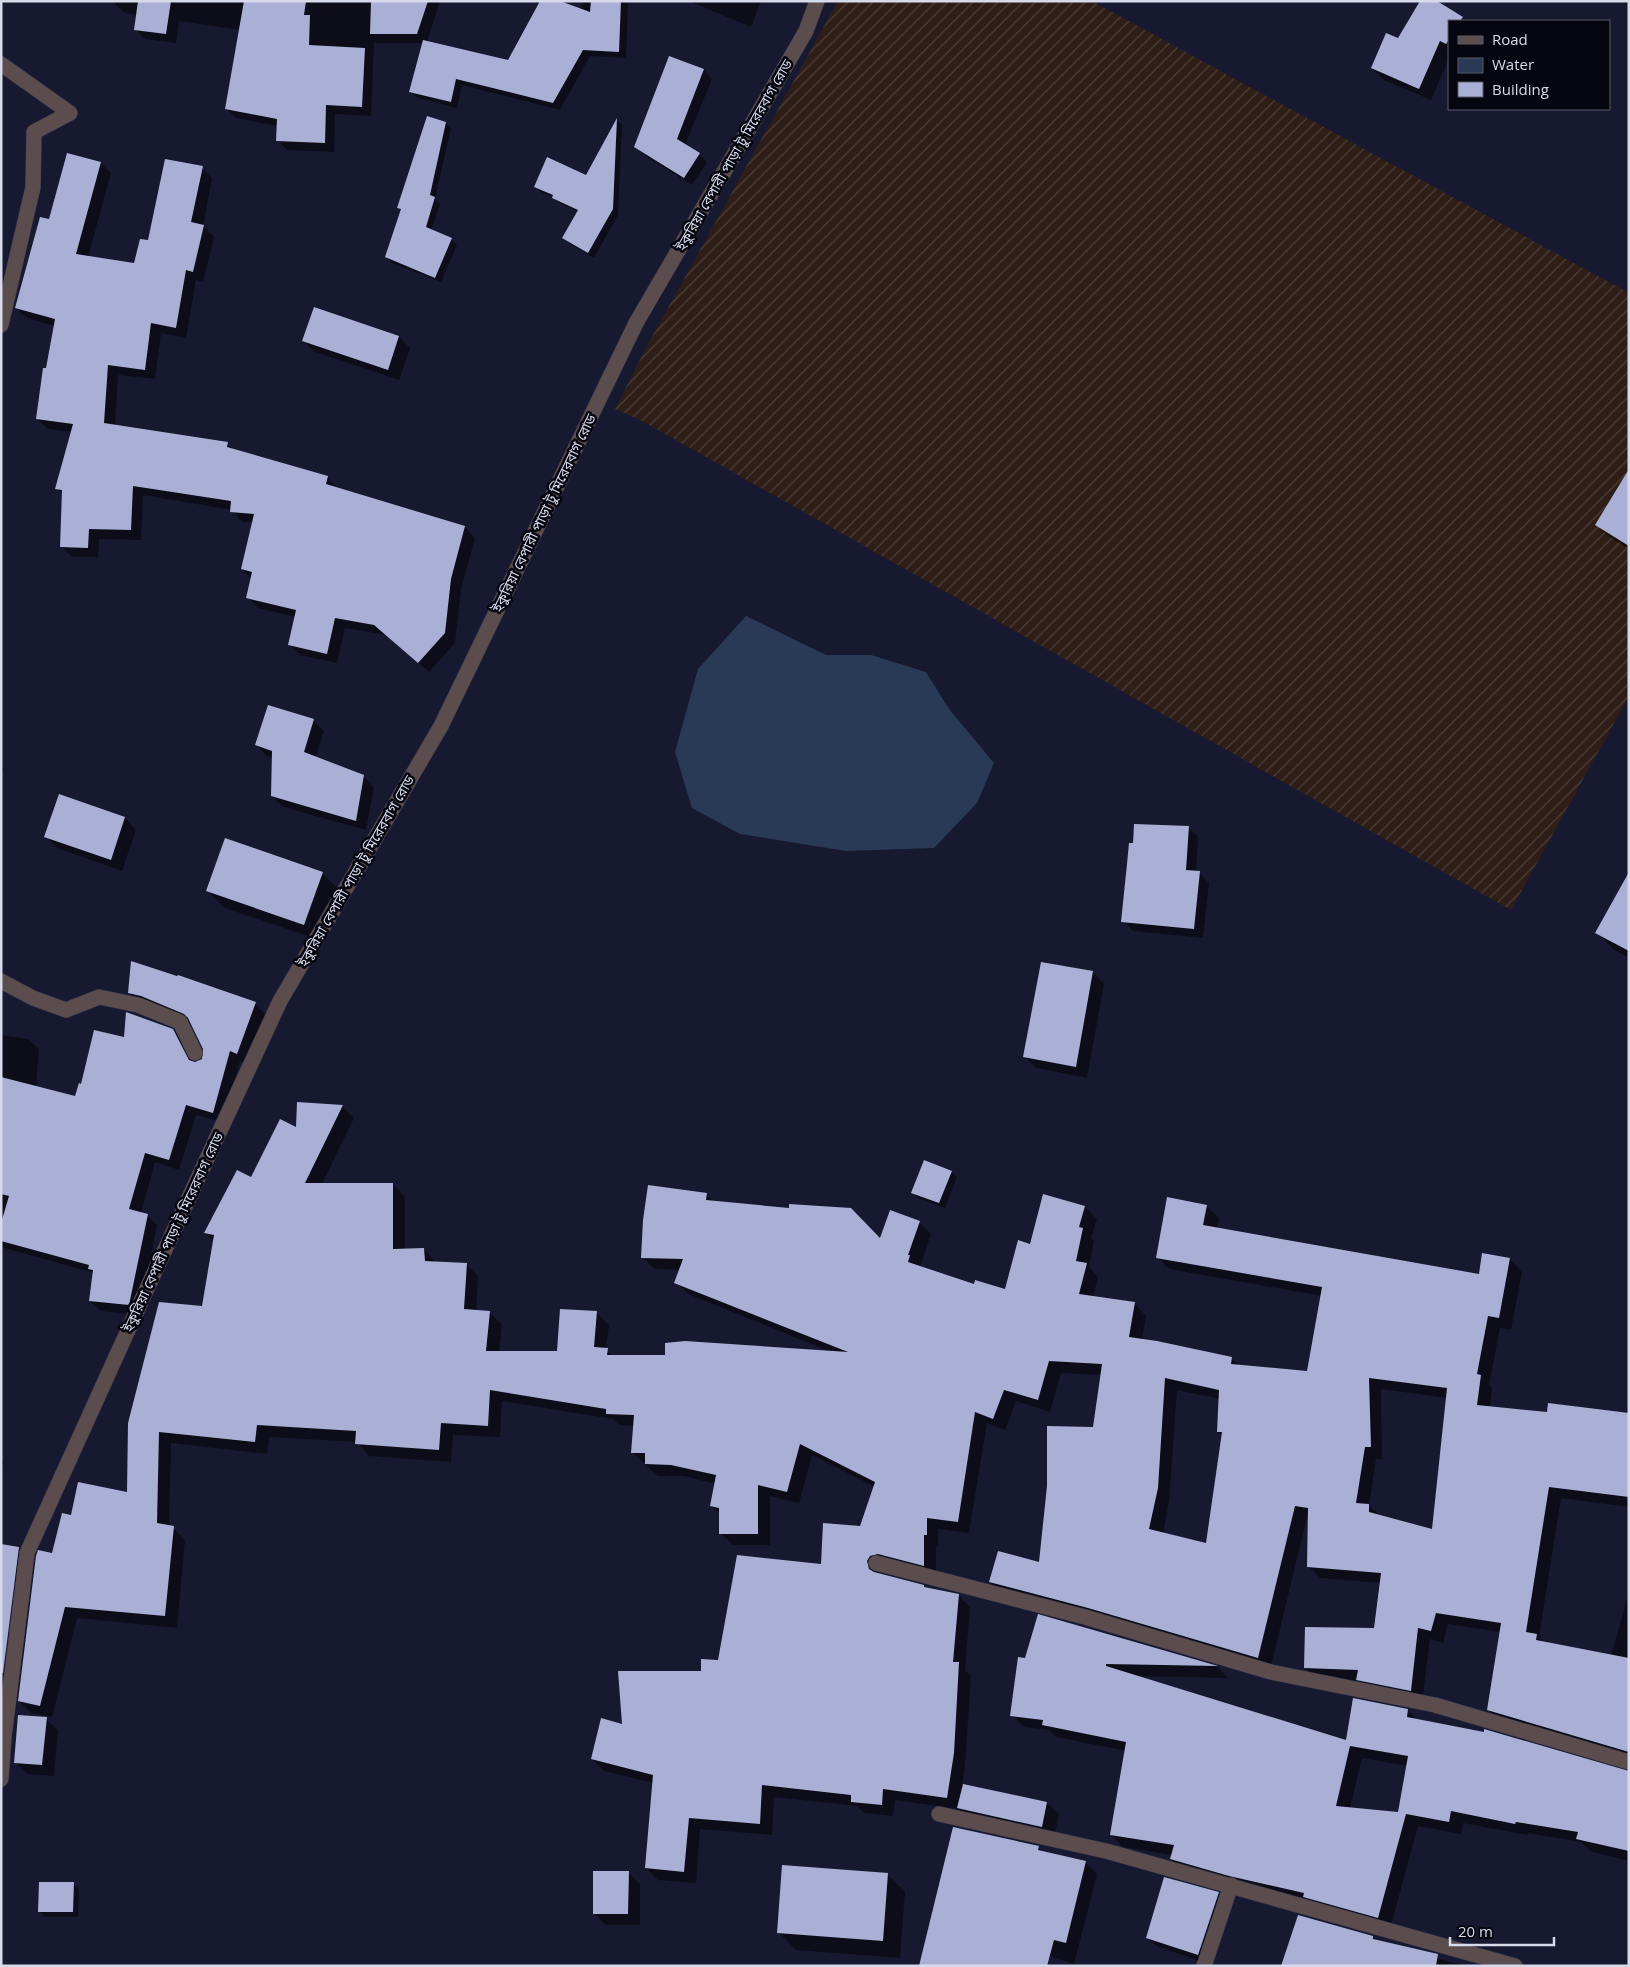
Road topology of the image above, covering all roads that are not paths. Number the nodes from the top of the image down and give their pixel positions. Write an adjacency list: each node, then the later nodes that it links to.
1 (817, 1): 7 (street, ইকুরিয়া বেপারী পাড়া টু মিরেরবাগ রোড)
2 (1, 64): 3 (street)
3 (1, 325)
4 (1, 981): 5 (street)
5 (194, 1053)
6 (876, 1563): 8 (street)
7 (2, 1737): 9 (street, ইকুরিয়া বেপারী পাড়া টু মিরেরবাগ রোড)
8 (1629, 1762)
9 (1, 1779)
10 (939, 1814): 11 (street)
11 (1231, 1885): 12 (street); 13 (street)
12 (1204, 1966)
13 (1515, 1966)

